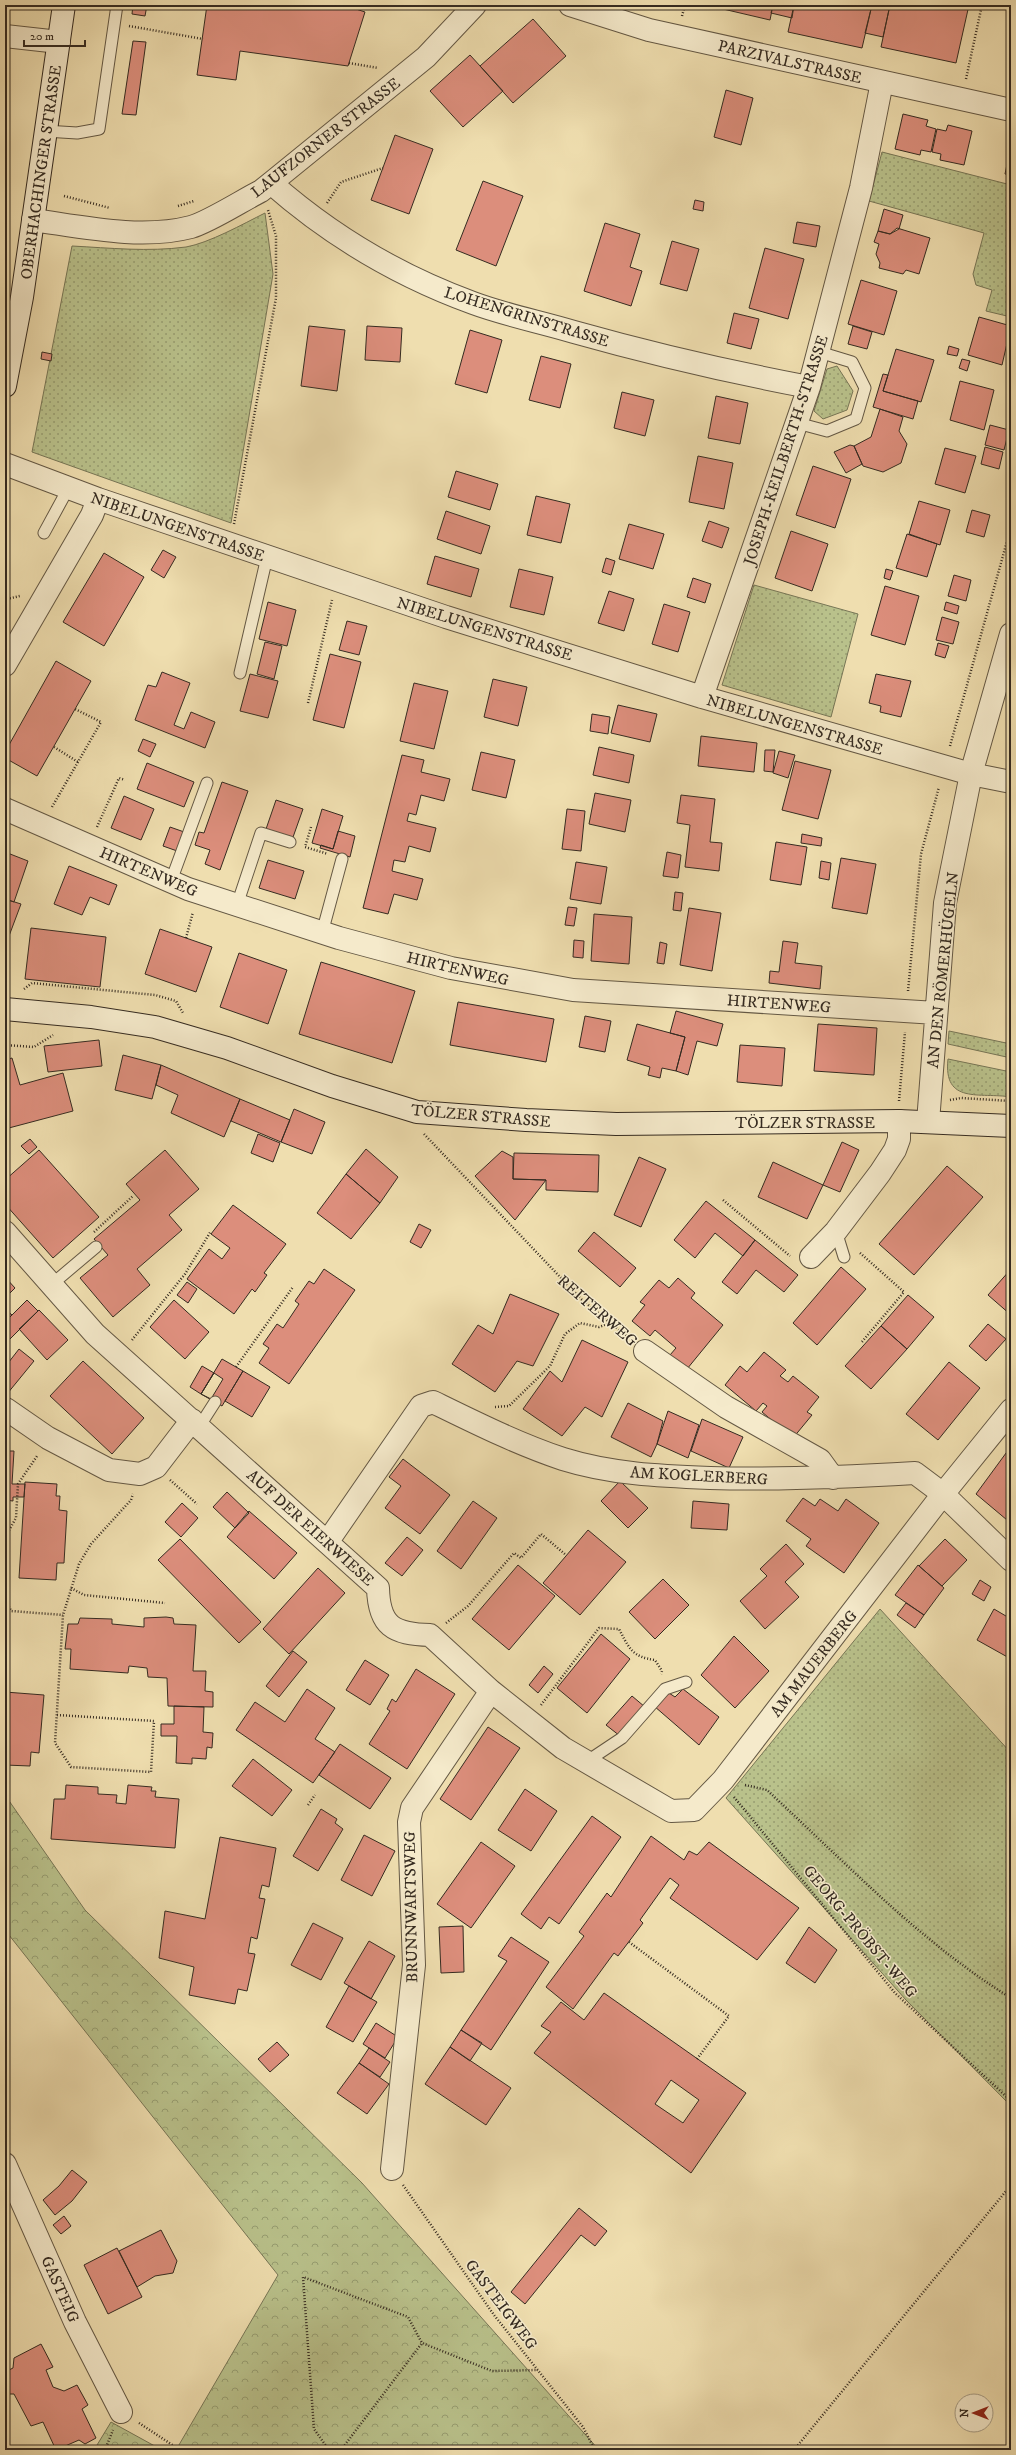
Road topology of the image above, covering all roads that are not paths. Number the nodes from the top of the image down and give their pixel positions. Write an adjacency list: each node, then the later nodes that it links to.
1 (64, 5): 6 (street, OBERHACHINGER STRASSE)
2 (117, 5): 9 (lane)
3 (475, 5): 10 (street, LAUFZORNER STRASSE)
4 (570, 5): 7 (street, PARZIVALSTRASSE)
5 (5, 36): 6 (street)
6 (59, 42): 9 (street, OBERHACHINGER STRASSE)
7 (882, 82): 8 (street, PARZIVALSTRASSE); 12 (street, JOSEPH-KEILBERTH-STRASSE)
8 (1011, 110)
9 (45, 131): 11 (street, OBERHACHINGER STRASSE)
10 (266, 187): 11 (street, LAUFZORNER STRASSE); 14 (street, LOHENGRINSTRASSE)
11 (33, 220): 13 (street, OBERHACHINGER STRASSE)
12 (819, 352): 14 (street, JOSEPH-KEILBERTH-STRASSE); 15 (lane)
13 (5, 386)
14 (809, 387): 15 (street, JOSEPH-KEILBERTH-STRASSE)
15 (797, 423): 24 (street, JOSEPH-KEILBERTH-STRASSE)
16 (5, 464): 17 (street, NIBELUNGENSTRASSE)
17 (69, 487): 18 (street, NIBELUNGENSTRASSE); 19 (lane)
18 (98, 498): 20 (street, NIBELUNGENSTRASSE); 22 (street)
19 (44, 533)
20 (267, 557): 23 (lane); 24 (street, NIBELUNGENSTRASSE)
21 (1011, 634): 25 (street, AN DEN RÖMERHÜGELN)
22 (5, 665)
23 (240, 674)
24 (702, 697): 25 (street, NIBELUNGENSTRASSE)
25 (971, 774): 26 (street, NIBELUNGENSTRASSE); 35 (street, AN DEN RÖMERHÜGELN)
26 (1011, 782)
27 (207, 783): 31 (lane)
28 (5, 809): 31 (street, HIRTENWEG)
29 (290, 842): 32 (lane)
30 (342, 859): 33 (lane)
31 (171, 882): 32 (street, HIRTENWEG)
32 (237, 905): 33 (street, HIRTENWEG)
33 (322, 933): 35 (street, HIRTENWEG)
34 (5, 1009): 37 (street, TÖLZER STRASSE)
35 (936, 1013): 36 (street, AN DEN RÖMERHÜGELN)
36 (928, 1113): 37 (street, TÖLZER STRASSE); 38 (street, TÖLZER STRASSE)
37 (899, 1121): 39 (street, TÖLZER STRASSE)
38 (1011, 1126)
39 (836, 1231): 42 (street, TÖLZER STRASSE); 43 (lane)
40 (5, 1232): 44 (street, AUF DER EIERWIESE)
41 (96, 1247): 44 (lane)
42 (811, 1257)
43 (844, 1257)
44 (51, 1285): 49 (street, AUF DER EIERWIESE)
45 (645, 1351): 50 (street, REITERWEG)
46 (215, 1402): 49 (lane)
47 (6, 1408): 49 (street)
48 (1011, 1410): 51 (street)
49 (196, 1424): 52 (street, AUF DER EIERWIESE)
50 (833, 1478): 51 (street, AM KOGLERBERG); 52 (street, AM KOGLERBERG)
51 (943, 1494): 53 (street, AM KOGLERBERG); 56 (street, AM MAUERBERG)
52 (328, 1541): 55 (street, AUF DER EIERWIESE)
53 (1011, 1560)
54 (686, 1682): 56 (lane)
55 (491, 1691): 56 (street); 58 (street, BRUNNWARTSWEG)
56 (586, 1762)
57 (5, 2164): 59 (street, GASTEIG)
58 (392, 2170)
59 (121, 2412)

